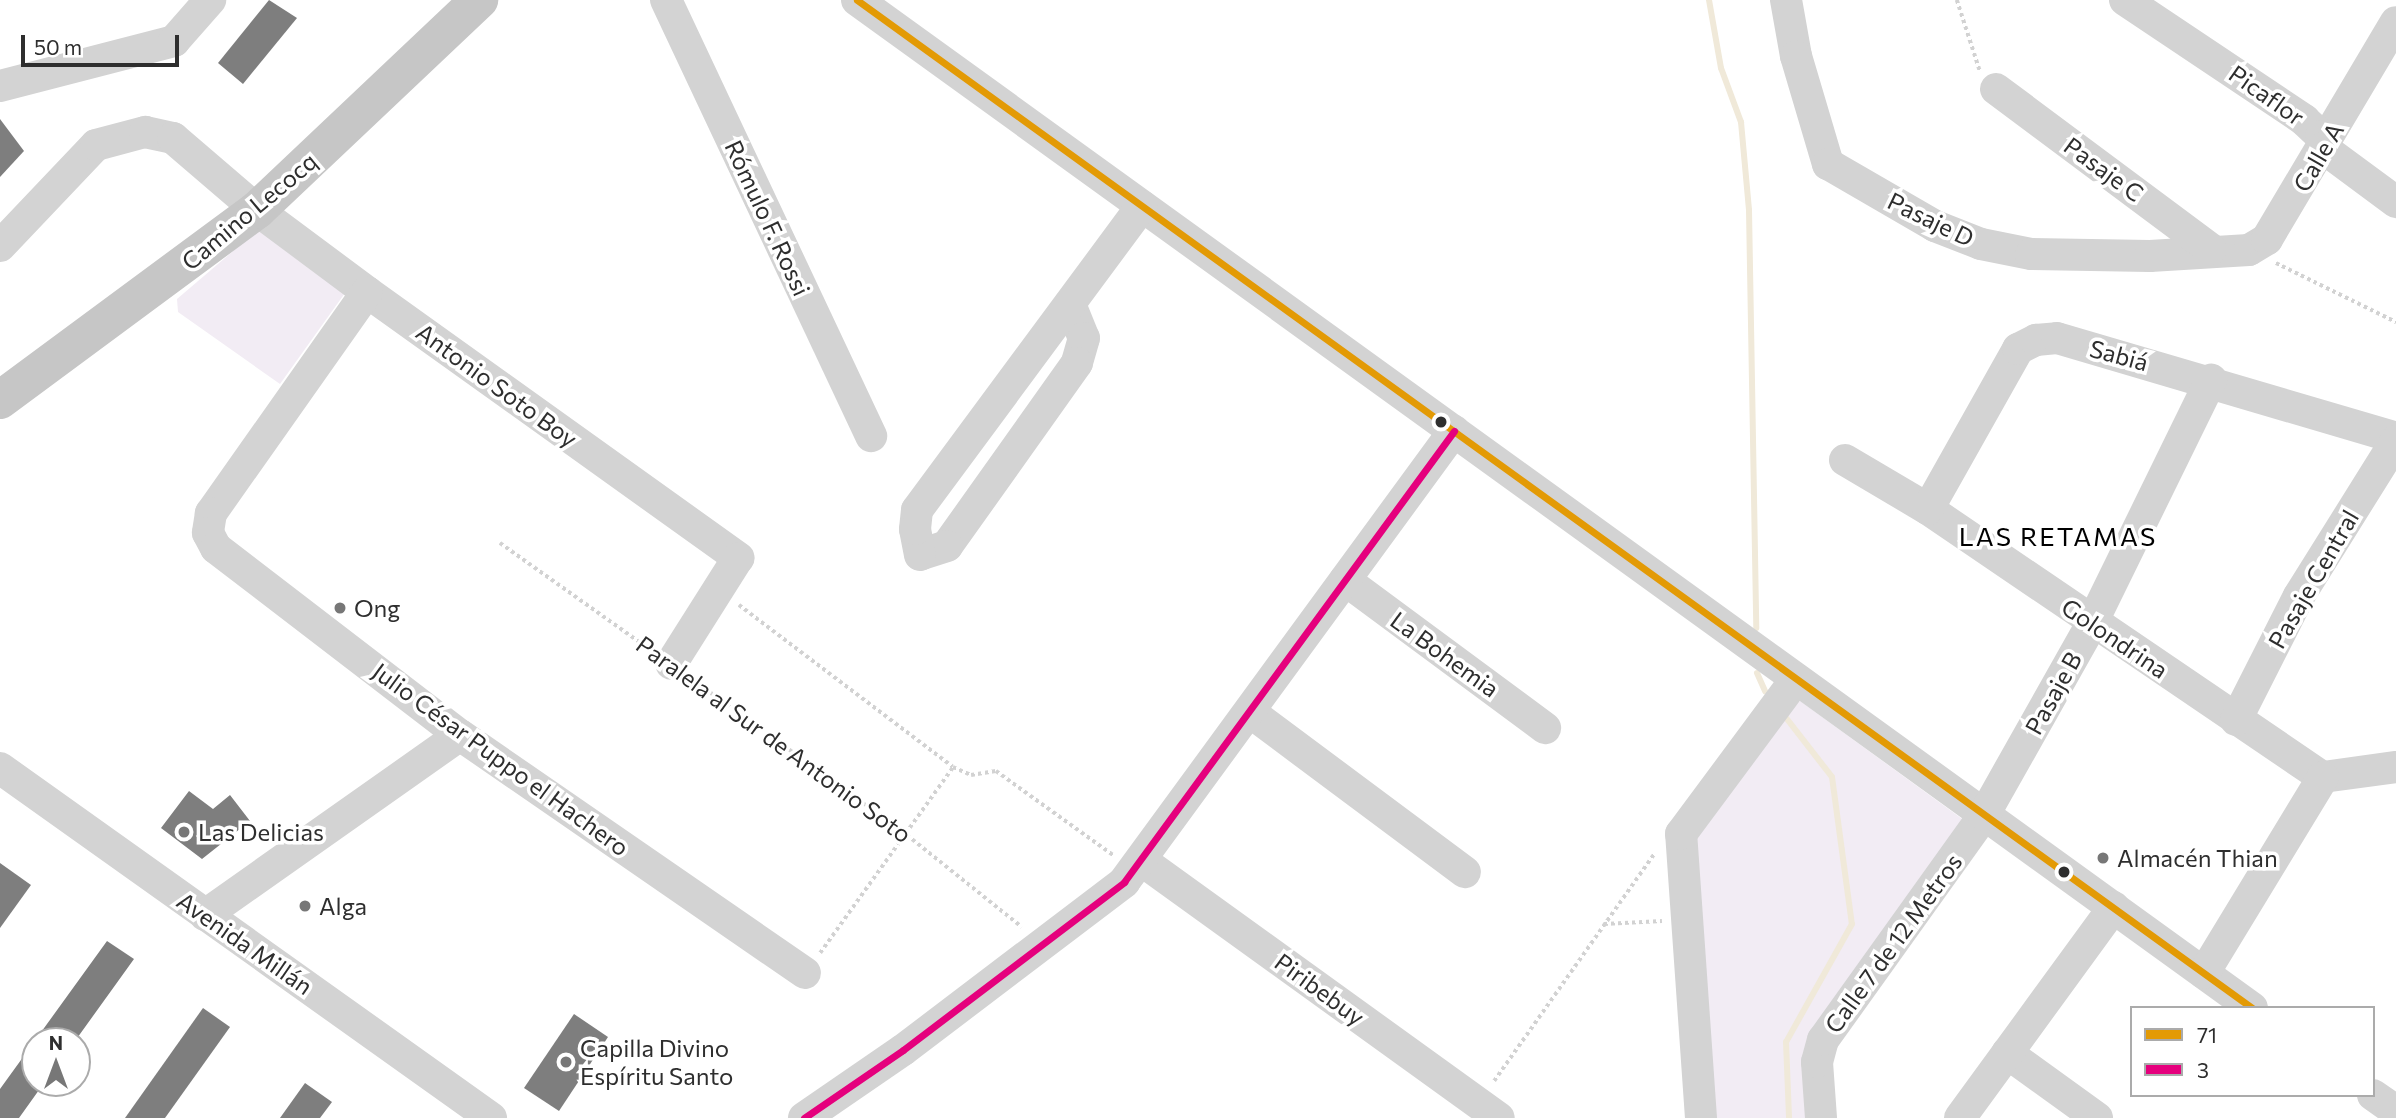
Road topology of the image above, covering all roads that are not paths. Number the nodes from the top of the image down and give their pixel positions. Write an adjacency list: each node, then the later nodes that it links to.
1 (210, 0): 10 (street)
2 (479, 0): 15 (main road, Camino Lecocq)
3 (666, 0): 23 (street, Rómulo F. Rossi)
4 (857, 0): 14 (street)
5 (1786, 0): 17 (street, Pasaje D)
6 (2125, 0): 12 (street, Picaflor)
7 (2386, 0): 8 (street)
8 (2396, 3)
9 (2396, 22): 12 (street, Calle A)
10 (0, 86)
11 (1996, 89): 17 (street, Pasaje C)
12 (2323, 148): 13 (street, Picaflor); 17 (street, Calle A)
13 (2396, 202)
14 (1142, 206): 19 (street); 22 (street)
15 (257, 210): 16 (street, Antonio Soto Boy); 18 (street, Antonio Soto Boy); 21 (main road, Camino Lecocq)
16 (0, 246)
17 (2211, 249)
18 (367, 292): 29 (street, Antonio Soto Boy); 34 (street, Julio César Puppo el Hachero)
19 (1070, 304): 19 (street)
20 (2211, 380): 24 (street, Sabiá); 26 (street, Sabiá); 28 (street, Pasaje B)
21 (0, 400)
22 (1454, 431): 27 (street); 30 (street)
23 (871, 436)
24 (2396, 439): 32 (street, Pasaje Central)
25 (1844, 460): 26 (street, Golondrina)
26 (1928, 509): 28 (street, Golondrina)
27 (1345, 580): 31 (street); 33 (street, La Bohemia)
28 (2092, 623): 32 (street, Golondrina); 38 (street, Pasaje B)
29 (671, 664)
30 (1796, 679): 38 (street); 52 (street)
31 (1250, 712): 39 (street); 40 (street)
32 (2236, 720): 37 (street, Golondrina)
33 (1545, 728)
34 (460, 734): 42 (street); 43 (street, Julio César Puppo el Hachero)
35 (2396, 767): 37 (street)
36 (0, 768): 42 (street, Avenida Millán)
37 (2323, 777): 44 (street)
38 (1984, 816): 41 (street); 53 (street, Calle 7 de 12 Metros)
39 (1141, 860): 48 (street, Piribebuy); 51 (street)
40 (1465, 872)
41 (2114, 907): 44 (street); 46 (street)
42 (205, 915): 50 (street, Avenida Millán)
43 (805, 973)
44 (2204, 973): 45 (street)
45 (2249, 1006)
46 (2007, 1053): 54 (street); 55 (street)
47 (2375, 1096): 49 (street)
48 (1488, 1111)
49 (2396, 1111)
50 (491, 1118)
51 (804, 1118)
52 (1702, 1118)
53 (1821, 1118)
54 (1960, 1118)
55 (2097, 1118)

